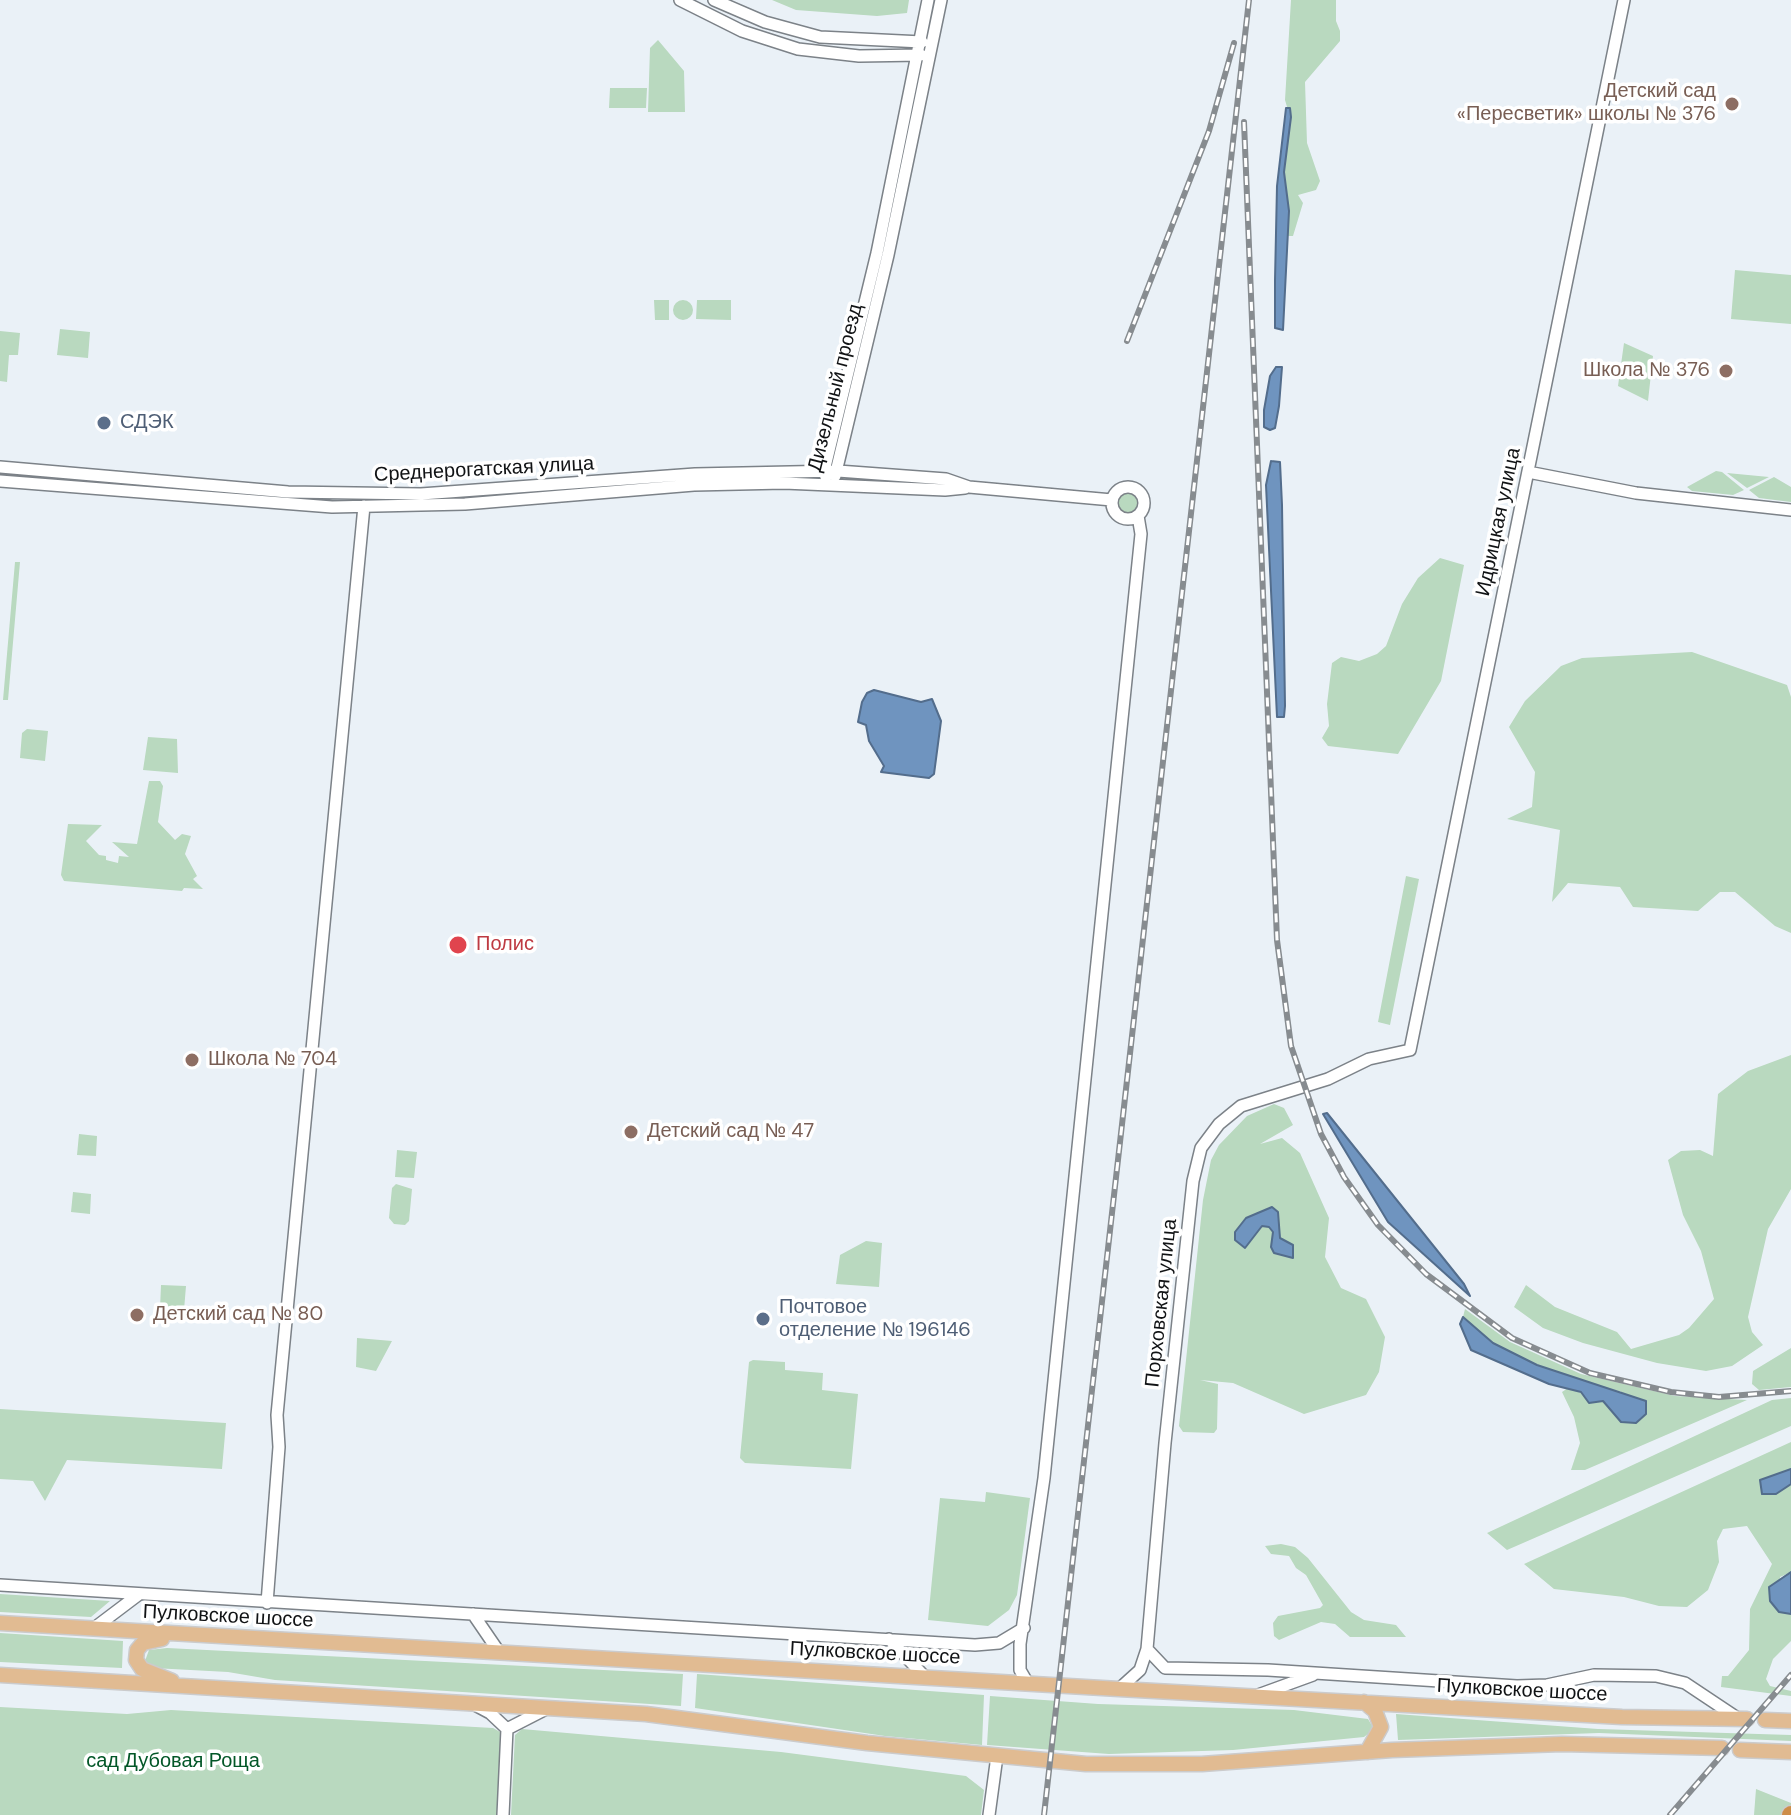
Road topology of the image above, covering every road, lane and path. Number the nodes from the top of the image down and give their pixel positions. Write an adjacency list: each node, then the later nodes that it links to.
1 (680, 0): 8 (street)
2 (714, 0): 6 (street)
3 (928, 0): 6 (street, Дизельный проезд)
4 (941, 0): 7 (street, Дизельный проезд)
5 (1624, 0): 12 (street, Идрицкая улица)
6 (919, 39): 7 (street); 8 (street, Дизельный проезд)
7 (931, 51): 8 (street); 11 (street, Дизельный проезд)
8 (915, 57): 10 (street, Дизельный проезд)
9 (0, 467): 10 (street, Среднерогатская улица)
10 (824, 471): 11 (street, Среднерогатская улица); 14 (street, Дизельный проезд)
11 (838, 471): 14 (street, Дизельный проезд); 15 (street, Среднерогатская улица)
12 (1528, 472): 18 (street); 20 (street, Идрицкая улица)
13 (0, 481): 17 (street, Среднерогатская улица)
14 (830, 485): 15 (street, Среднерогатская улица); 17 (street, Среднерогатская улица)
15 (969, 487): 16 (street, Среднерогатская улица)
16 (1112, 500): 19 (street, Среднерогатская улица); 19 (street, Среднерогатская улица)
17 (364, 506): 23 (street)
18 (1791, 510)
19 (1138, 516): 26 (street)
20 (1410, 1050): 30 (street, Порховская улица)
21 (0, 1585): 22 (street)
22 (138, 1595): 23 (street); 27 (street)
23 (267, 1603): 24 (street)
24 (473, 1614): 29 (street); 31 (street)
25 (0, 1623): 27 (main road, Пулковское шоссе)
26 (1024, 1628): 29 (street); 35 (street)
27 (93, 1629): 28 (main road, Пулковское шоссе)
28 (182, 1634): 31 (main road, Пулковское шоссе); 36 (main road)
29 (889, 1639): 34 (street)
30 (1147, 1649): 32 (street); 37 (street, Порховская улица)
31 (499, 1652): 34 (main road, Пулковское шоссе)
32 (1318, 1673): 38 (street); 42 (street)
33 (1, 1676): 36 (main road)
34 (925, 1677): 35 (main road, Пулковское шоссе)
35 (1027, 1682): 37 (main road, Пулковское шоссе)
36 (187, 1687): 40 (main road)
37 (1119, 1689): 38 (main road, Пулковское шоссе)
38 (1256, 1696): 39 (main road, Пулковское шоссе)
39 (1364, 1702): 42 (main road, Пулковское шоссе); 48 (main road)
40 (471, 1703): 41 (main road); 45 (street)
41 (549, 1708): 45 (street); 50 (main road)
42 (1743, 1719)
43 (1765, 1720): 44 (main road)
44 (1791, 1721)
45 (507, 1729): 51 (street)
46 (1722, 1748): 48 (main road)
47 (1740, 1750): 49 (main road)
48 (1367, 1752): 50 (main road)
49 (1791, 1752)
50 (997, 1756): 52 (street)
51 (503, 1815)
52 (989, 1815)

